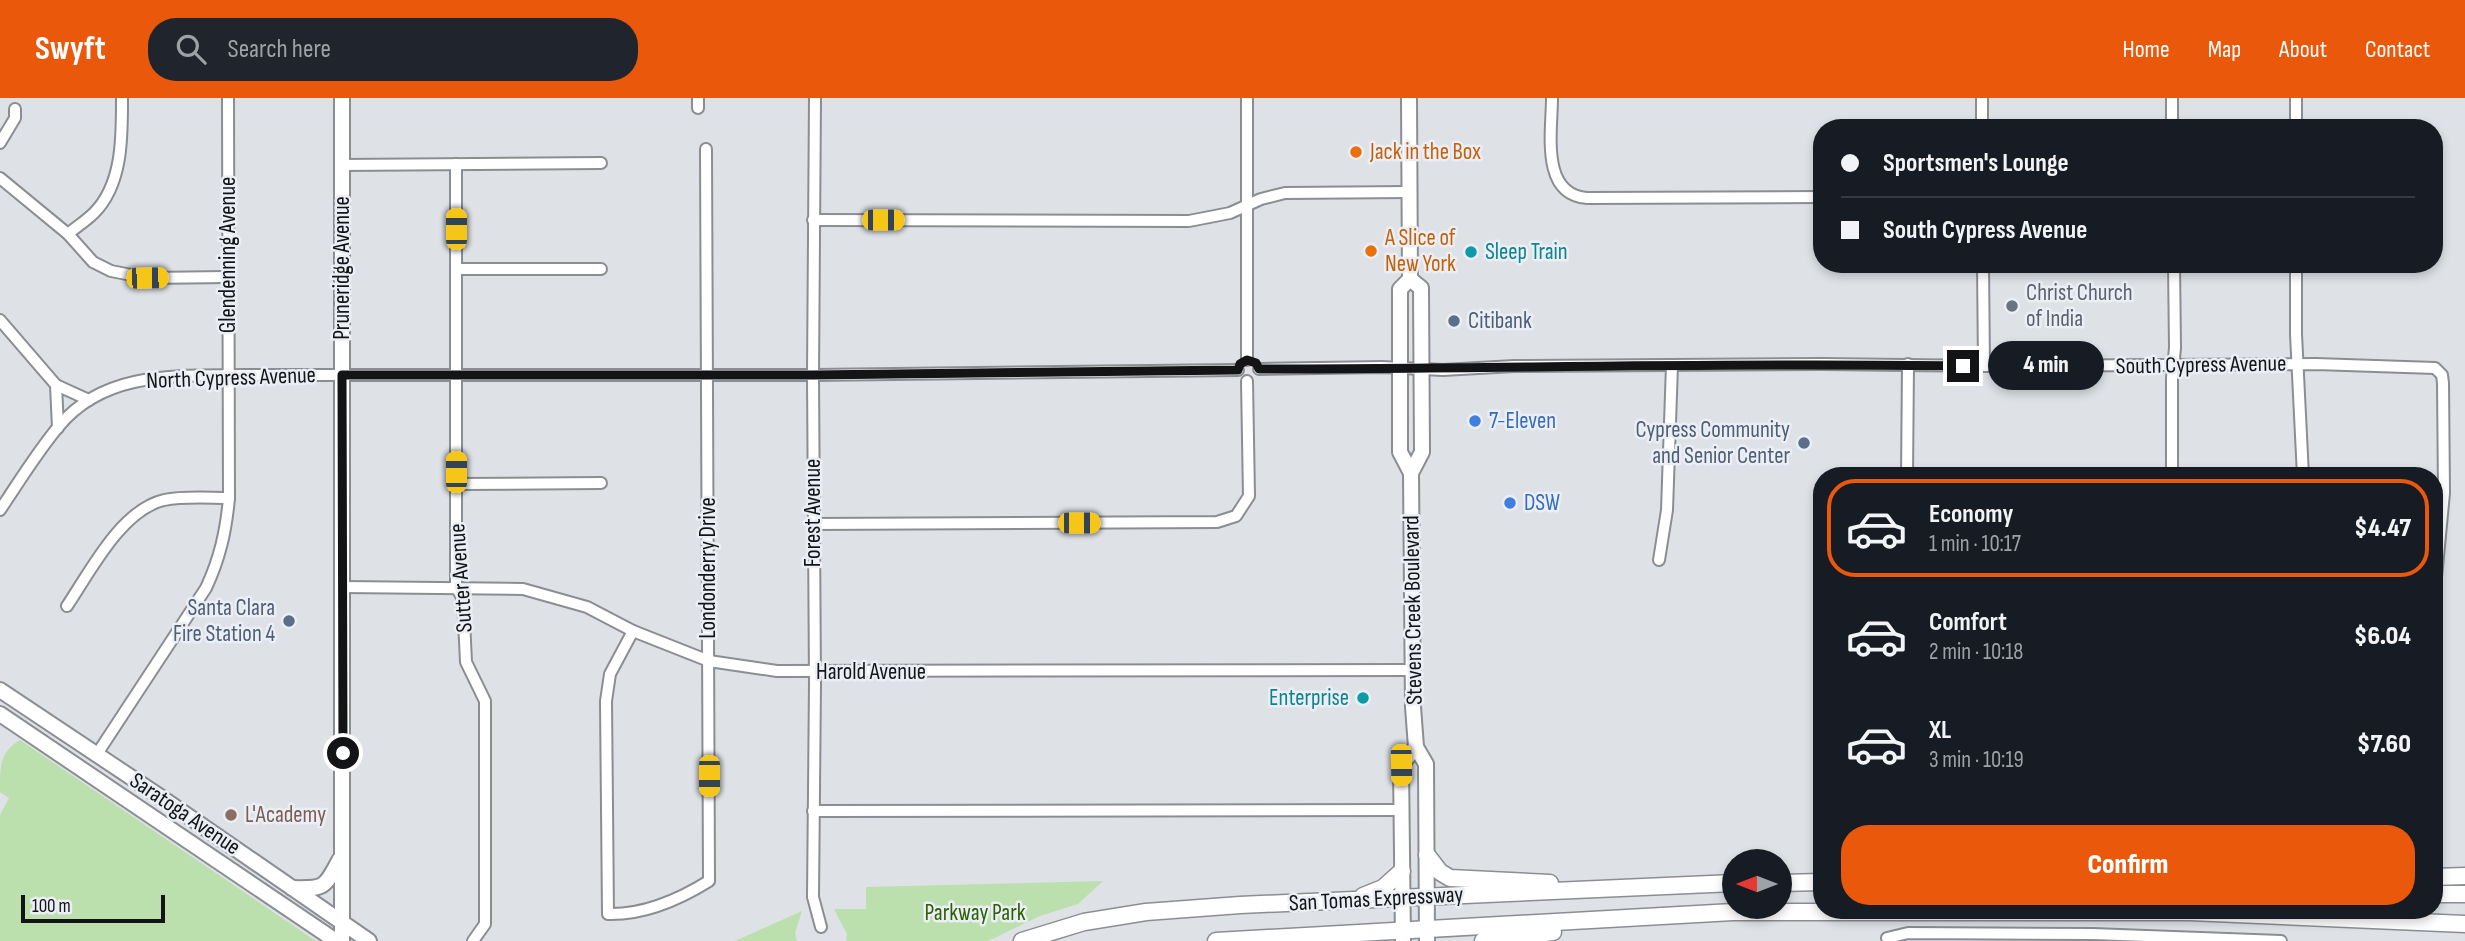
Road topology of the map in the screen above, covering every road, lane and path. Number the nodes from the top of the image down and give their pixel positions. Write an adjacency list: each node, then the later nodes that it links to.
1 (122, 98): 25 (street)
2 (228, 98): 31 (street, Glendenning Avenue)
3 (342, 98): 19 (main road, Pruneridge Avenue)
4 (815, 98): 24 (street, Forest Avenue)
5 (1247, 98): 23 (street)
6 (1409, 98): 21 (main road, Stevens Creek Boulevard)
7 (1552, 98): 22 (street)
8 (1982, 98): 12 (street)
9 (2172, 98): 13 (street)
10 (2296, 98): 14 (street)
11 (15, 109): 15 (street)
12 (1982, 119)
13 (2172, 119)
14 (2296, 119)
15 (0, 143)
16 (706, 149): 44 (street, Londonderry Drive)
17 (601, 163): 18 (street)
18 (456, 164): 19 (street); 27 (street, Sutter Avenue)
19 (341, 165): 45 (main road, Pruneridge Avenue)
20 (0, 178): 25 (street)
21 (1409, 192): 23 (street); 32 (main road, Stevens Creek Boulevard)
22 (1813, 197)
23 (1247, 206): 24 (street); 34 (street)
24 (813, 220): 47 (street, Forest Avenue)
25 (68, 234): 31 (street)
26 (601, 269): 27 (street)
27 (456, 270): 46 (street, Sutter Avenue)
28 (1983, 273): 38 (street)
29 (2174, 273): 39 (street)
30 (2296, 273): 36 (street)
31 (229, 277): 48 (street, Glendenning Avenue)
32 (1410, 279): 40 (main road, Stevens Creek Boulevard); 41 (main road, Stevens Creek Boulevard)
33 (0, 320): 50 (street)
34 (1247, 360): 42 (street); 43 (street)
35 (1908, 364): 37 (street, South Cypress Avenue); 38 (street, South Cypress Avenue); 53 (street)
36 (2297, 364): 39 (street, South Cypress Avenue); 55 (street); 60 (street, South Cypress Avenue)
37 (1672, 365): 41 (street, South Cypress Avenue); 63 (street)
38 (1984, 366): 39 (street, South Cypress Avenue)
39 (2173, 366): 54 (street)
40 (1399, 368): 41 (street, South Cypress Avenue); 42 (street, South Cypress Avenue); 56 (main road, Stevens Creek Boulevard)
41 (1422, 368): 56 (main road, Stevens Creek Boulevard)
42 (1259, 369): 49 (street)
43 (1238, 370): 47 (street, North Cypress Avenue); 49 (street)
44 (708, 373): 46 (street, North Cypress Avenue); 47 (street, North Cypress Avenue); 68 (street, Londonderry Drive)
45 (342, 375): 46 (street, North Cypress Avenue); 48 (street, North Cypress Avenue); 64 (main road, Pruneridge Avenue)
46 (456, 375): 58 (street, Sutter Avenue)
47 (813, 375): 62 (street, Forest Avenue)
48 (228, 376): 51 (street, North Cypress Avenue); 59 (street, Glendenning Avenue)
49 (1248, 381): 62 (street)
50 (56, 385): 51 (street); 52 (street)
51 (89, 400): 52 (street, North Cypress Avenue)
52 (58, 428): 61 (street, North Cypress Avenue)
53 (1907, 467)
54 (2172, 467)
55 (2303, 467)
56 (1411, 473): 69 (main road, Stevens Creek Boulevard)
57 (601, 483): 58 (street)
58 (456, 484): 65 (street, Sutter Avenue)
59 (229, 498): 66 (street); 74 (street, Glendenning Avenue)
60 (2443, 504)
61 (0, 510)
62 (813, 524): 70 (street, Forest Avenue)
63 (1659, 560)
64 (343, 587): 65 (street, Harold Avenue); 77 (main road, Pruneridge Avenue)
65 (456, 587): 67 (street, Harold Avenue); 104 (street, Sutter Avenue)
66 (67, 606)
67 (633, 631): 68 (street, Harold Avenue); 68 (street, Londonderry Drive)
68 (709, 661): 70 (street, Harold Avenue)
69 (1413, 670): 70 (street, Harold Avenue); 73 (main road, Stevens Creek Boulevard)
70 (815, 673): 76 (street, Forest Avenue)
71 (0, 690): 74 (main road, Saratoga Avenue)
72 (0, 714): 102 (main road, Saratoga Avenue)
73 (1416, 747): 75 (main road, Stevens Creek Boulevard); 78 (main road, Stevens Creek Boulevard)
74 (97, 754): 85 (main road, Saratoga Avenue)
75 (1401, 810): 76 (street); 79 (main road, Stevens Creek Boulevard)
76 (813, 811): 97 (street, Forest Avenue)
77 (342, 855): 85 (main road); 94 (main road, Pruneridge Avenue)
78 (1427, 855): 86 (highway); 89 (main road, Stevens Creek Boulevard)
79 (1402, 871): 90 (main road, Stevens Creek Boulevard); 91 (highway)
80 (2465, 876): 81 (highway)
81 (2443, 877)
82 (1813, 882): 83 (highway)
83 (1792, 883)
84 (1722, 884): 86 (highway, San Tomas Expressway)
85 (292, 888): 94 (main road, Saratoga Avenue)
86 (1569, 890): 89 (highway, San Tomas Expressway)
87 (2443, 894): 88 (highway)
88 (2465, 894)
89 (1427, 897): 90 (highway, San Tomas Expressway); 99 (main road, Stevens Creek Boulevard)
90 (1402, 898): 91 (highway, San Tomas Expressway); 98 (main road, Stevens Creek Boulevard)
91 (1349, 900): 105 (highway, San Tomas Expressway)
92 (1813, 912): 95 (highway, San Tomas Expressway)
93 (2350, 919): 96 (highway, San Tomas Expressway)
94 (341, 921): 102 (main road, Pruneridge Avenue); 103 (main road, Saratoga Avenue)
95 (1591, 921): 99 (highway, San Tomas Expressway); 108 (highway)
96 (2465, 924)
97 (821, 927)
98 (1403, 936): 99 (highway, San Tomas Expressway); 100 (highway, San Tomas Expressway)
99 (1427, 936)
100 (1270, 938): 106 (highway, San Tomas Expressway); 107 (highway)
101 (1887, 938): 109 (street)
102 (339, 941)
103 (369, 941)
104 (473, 941)
105 (1022, 941)
106 (1216, 941)
107 (1330, 941)
108 (1483, 941)
109 (2281, 941)

